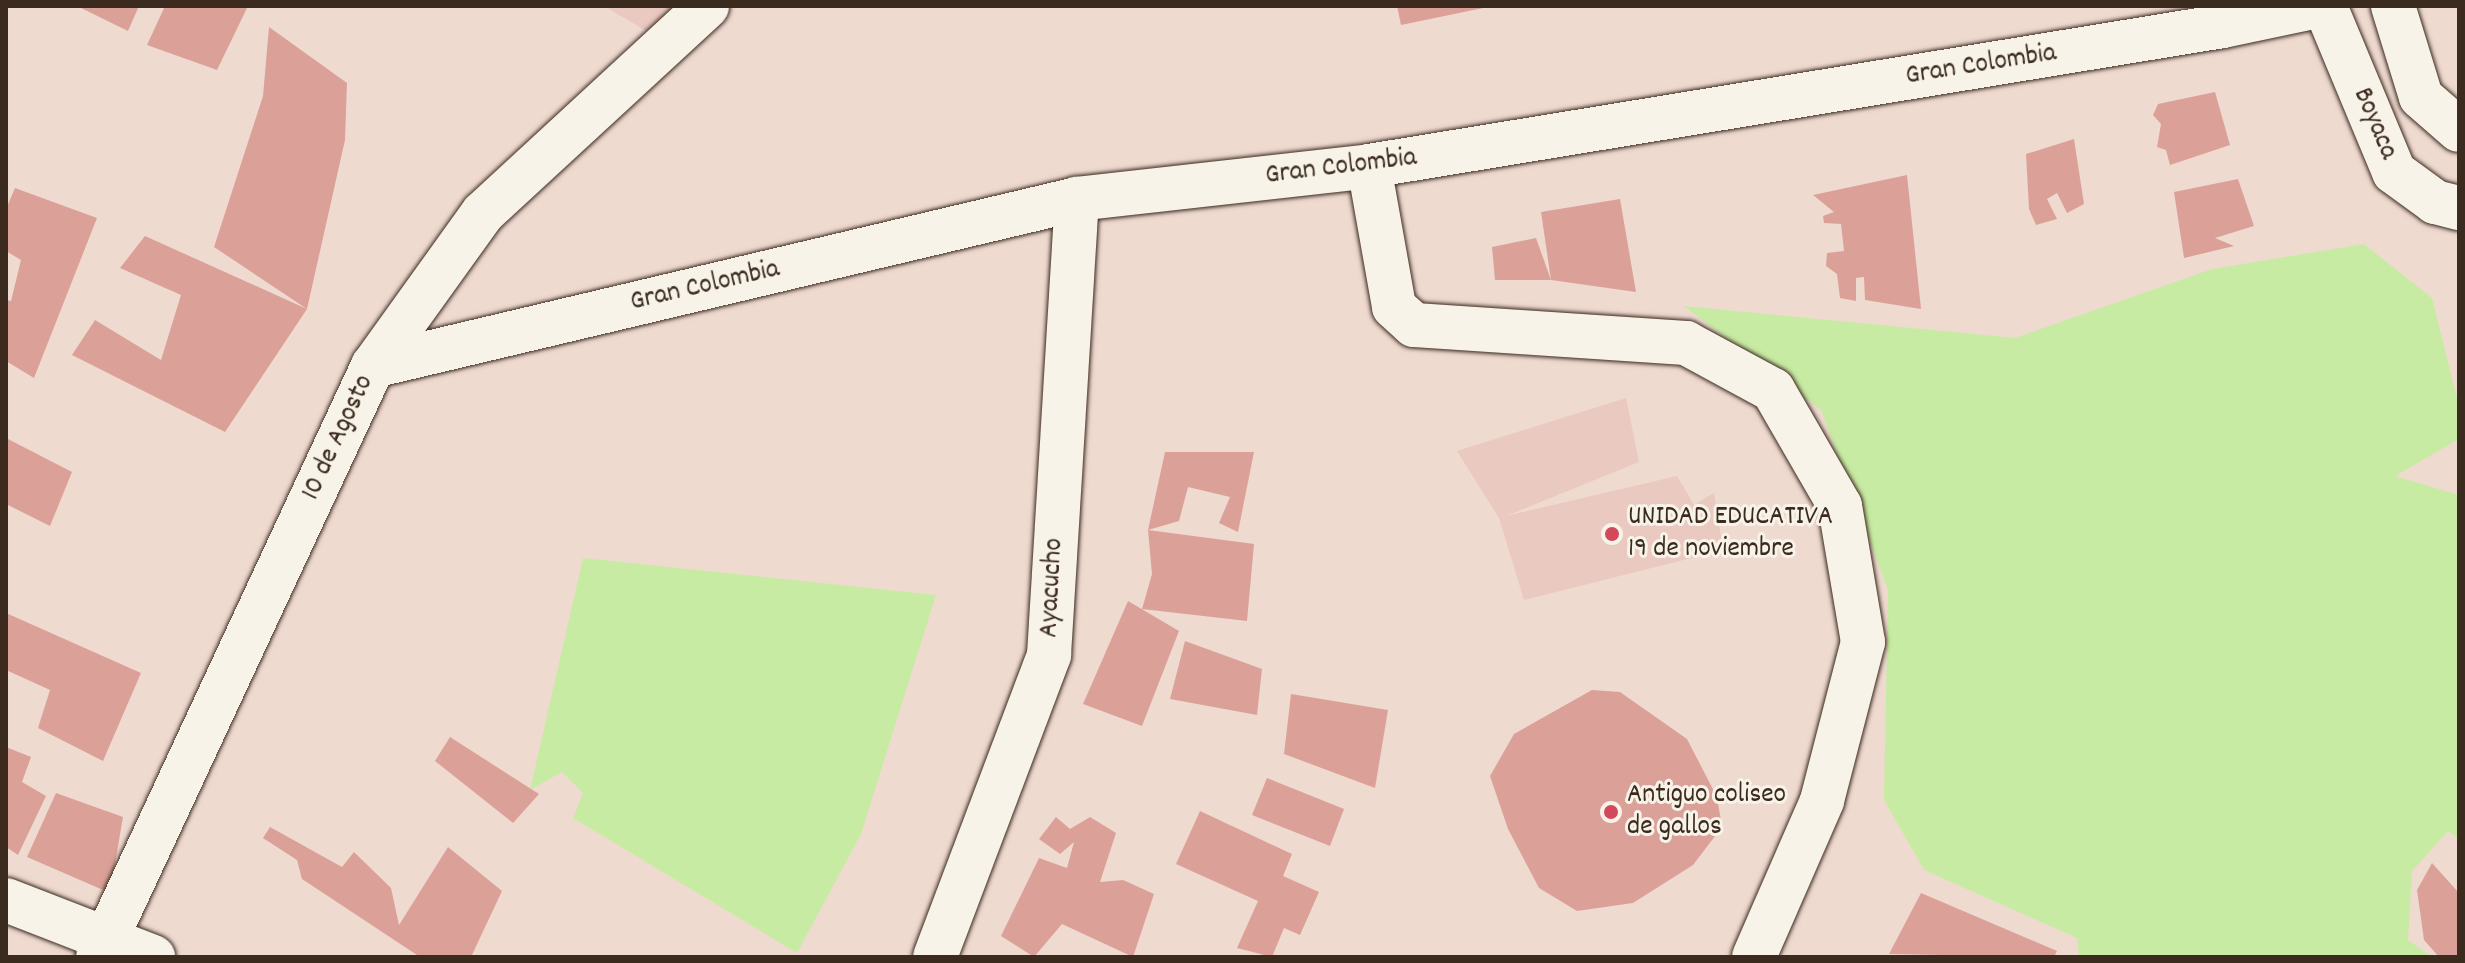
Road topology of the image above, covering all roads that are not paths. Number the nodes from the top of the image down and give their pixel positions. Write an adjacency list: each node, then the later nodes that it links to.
1 (707, 6): 10 (street, 10 de Agosto)
2 (2318, 6): 5 (street, Gran Colombia)
3 (2325, 6): 9 (street, Boyaca)
4 (2393, 6): 6 (street)
5 (2217, 16): 7 (street, Gran Colombia)
6 (2459, 130)
7 (1369, 166): 8 (street, Gran Colombia); 15 (street)
8 (1077, 199): 10 (street, Gran Colombia); 14 (street, Ayacucho)
9 (2459, 208)
10 (373, 366): 12 (street, 10 de Agosto)
11 (6, 900): 12 (street)
12 (102, 946): 13 (street)
13 (153, 957)
14 (935, 957)
15 (1754, 957)

